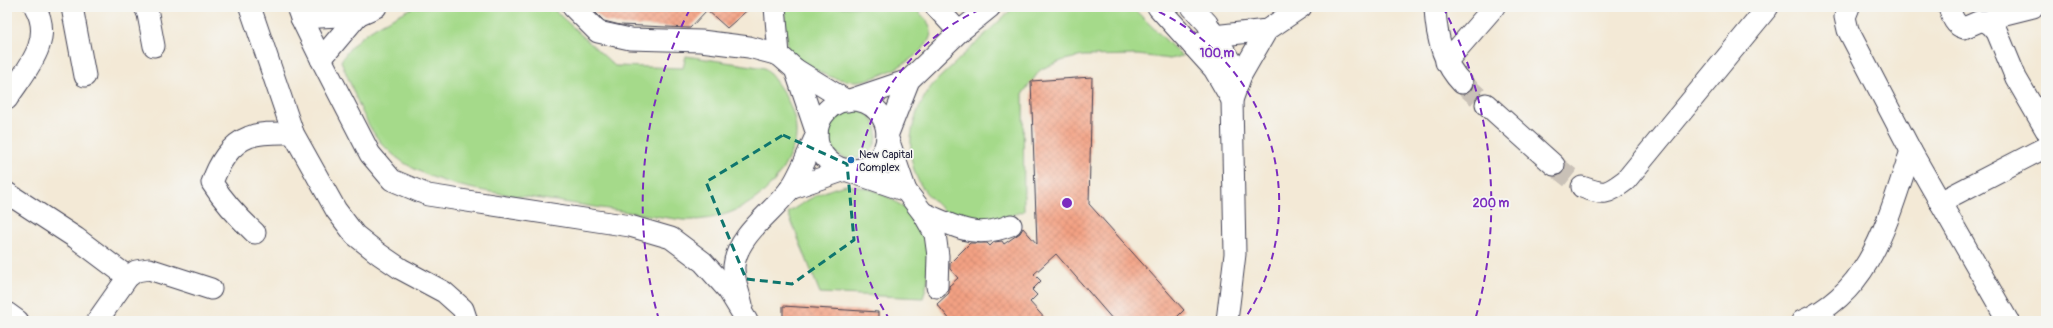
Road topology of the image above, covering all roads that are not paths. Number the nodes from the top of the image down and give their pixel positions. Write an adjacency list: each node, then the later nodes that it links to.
1 (35, 7): 34 (street)
2 (72, 7): 31 (street)
3 (145, 7): 24 (street)
4 (250, 7): 39 (street)
5 (573, 7): 26 (street)
6 (775, 7): 26 (street)
7 (936, 7): 22 (street)
8 (990, 7): 22 (street)
9 (1158, 7): 25 (street)
10 (1192, 7): 23 (street)
11 (1300, 7): 21 (street)
12 (1435, 7): 28 (street)
13 (1494, 7): 28 (street)
14 (1768, 7): 46 (street)
15 (1949, 7): 20 (street)
16 (2033, 7): 20 (street)
17 (1843, 10): 43 (street)
18 (367, 11): 19 (street); 27 (street)
19 (299, 12): 27 (street)
20 (1986, 22): 38 (street)
21 (1267, 30): 23 (street); 30 (street)
22 (959, 32): 32 (street)
23 (1214, 36): 25 (street); 30 (street)
24 (154, 46)
25 (1194, 47): 35 (street)
26 (779, 55): 29 (street)
27 (321, 59): 58 (street)
28 (1446, 62): 33 (street)
29 (794, 69): 36 (street); 40 (street)
30 (1241, 75): 35 (street)
31 (85, 76)
32 (909, 80): 36 (street); 41 (street)
33 (1462, 83)
34 (7, 99)
35 (1232, 100): 62 (street)
36 (847, 101): 40 (street); 41 (street)
37 (1486, 104): 44 (street)
38 (2046, 130)
39 (293, 133): 53 (street); 61 (street)
40 (817, 134): 45 (street); 47 (street)
41 (887, 136): 45 (street); 48 (street)
42 (2046, 147): 50 (street)
43 (1911, 151): 50 (street); 63 (street)
44 (1554, 165)
45 (845, 170): 47 (street); 48 (street)
46 (1582, 188)
47 (790, 189): 58 (street)
48 (906, 191): 51 (street)
49 (7, 193): 54 (street)
50 (1940, 202): 64 (street)
51 (923, 213): 52 (street); 55 (street)
52 (1012, 225)
53 (255, 233)
54 (128, 276): 56 (street); 60 (street)
55 (937, 286)
56 (211, 289)
57 (7, 313): 59 (street)
58 (746, 320)
59 (18, 321)
60 (97, 321)
61 (467, 321)
62 (1227, 321)
63 (1802, 321)
64 (2008, 321)

